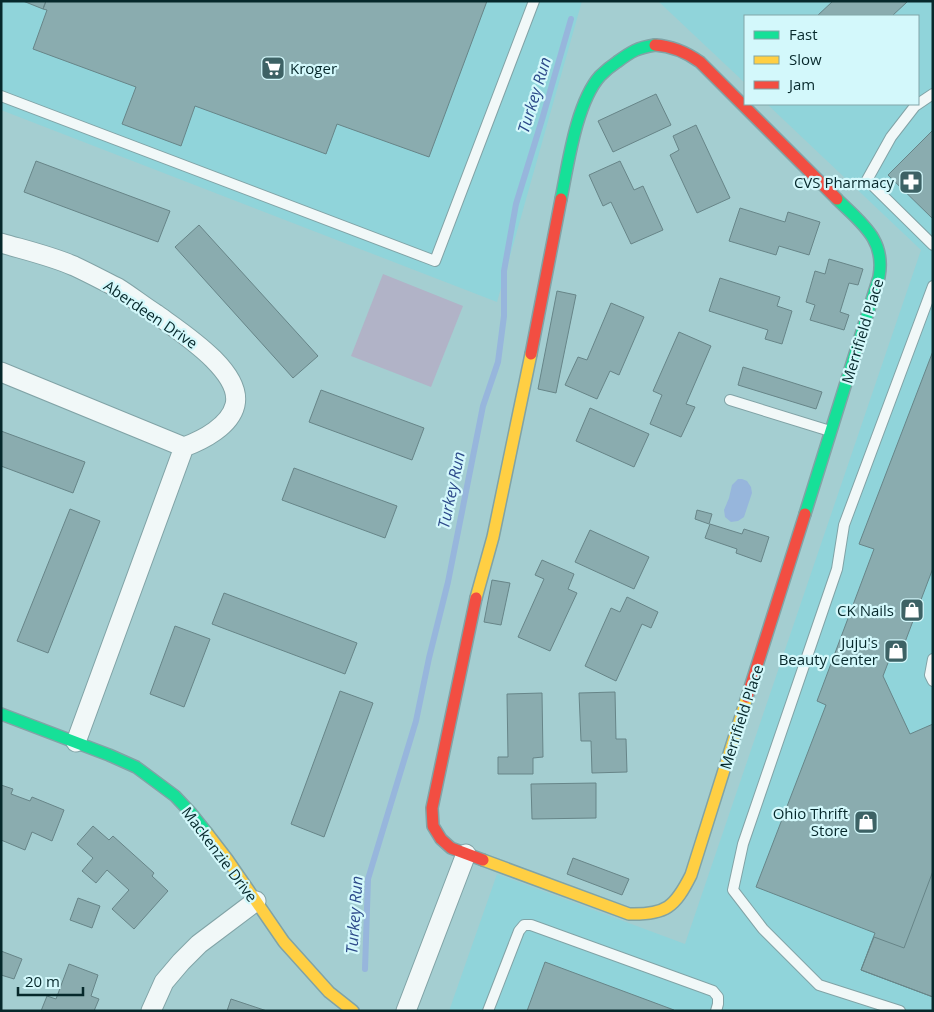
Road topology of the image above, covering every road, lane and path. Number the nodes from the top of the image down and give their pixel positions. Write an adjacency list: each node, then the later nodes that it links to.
1 (534, 1): 3 (lane)
2 (933, 94): 4 (lane)
3 (1, 96)
4 (919, 103)
5 (916, 105): 7 (lane)
6 (1, 243): 12 (street, Aberdeen Drive)
7 (933, 245)
8 (933, 286): 24 (lane)
9 (1, 372): 12 (street)
10 (730, 400): 11 (lane)
11 (831, 432): 17 (street, Merrifield Place); 17 (street, Merrifield Place)
12 (184, 447): 16 (street)
13 (933, 659): 14 (lane)
14 (933, 682)
15 (1, 714): 16 (street, Mackenzie Drive)
16 (76, 742): 18 (street, Mackenzie Drive)
17 (466, 854): 21 (street)
18 (256, 901): 19 (street); 20 (street, Mackenzie Drive)
19 (151, 1011)
20 (353, 1011)
21 (406, 1011)
22 (488, 1011): 23 (lane)
23 (716, 1011)
24 (900, 1011)

